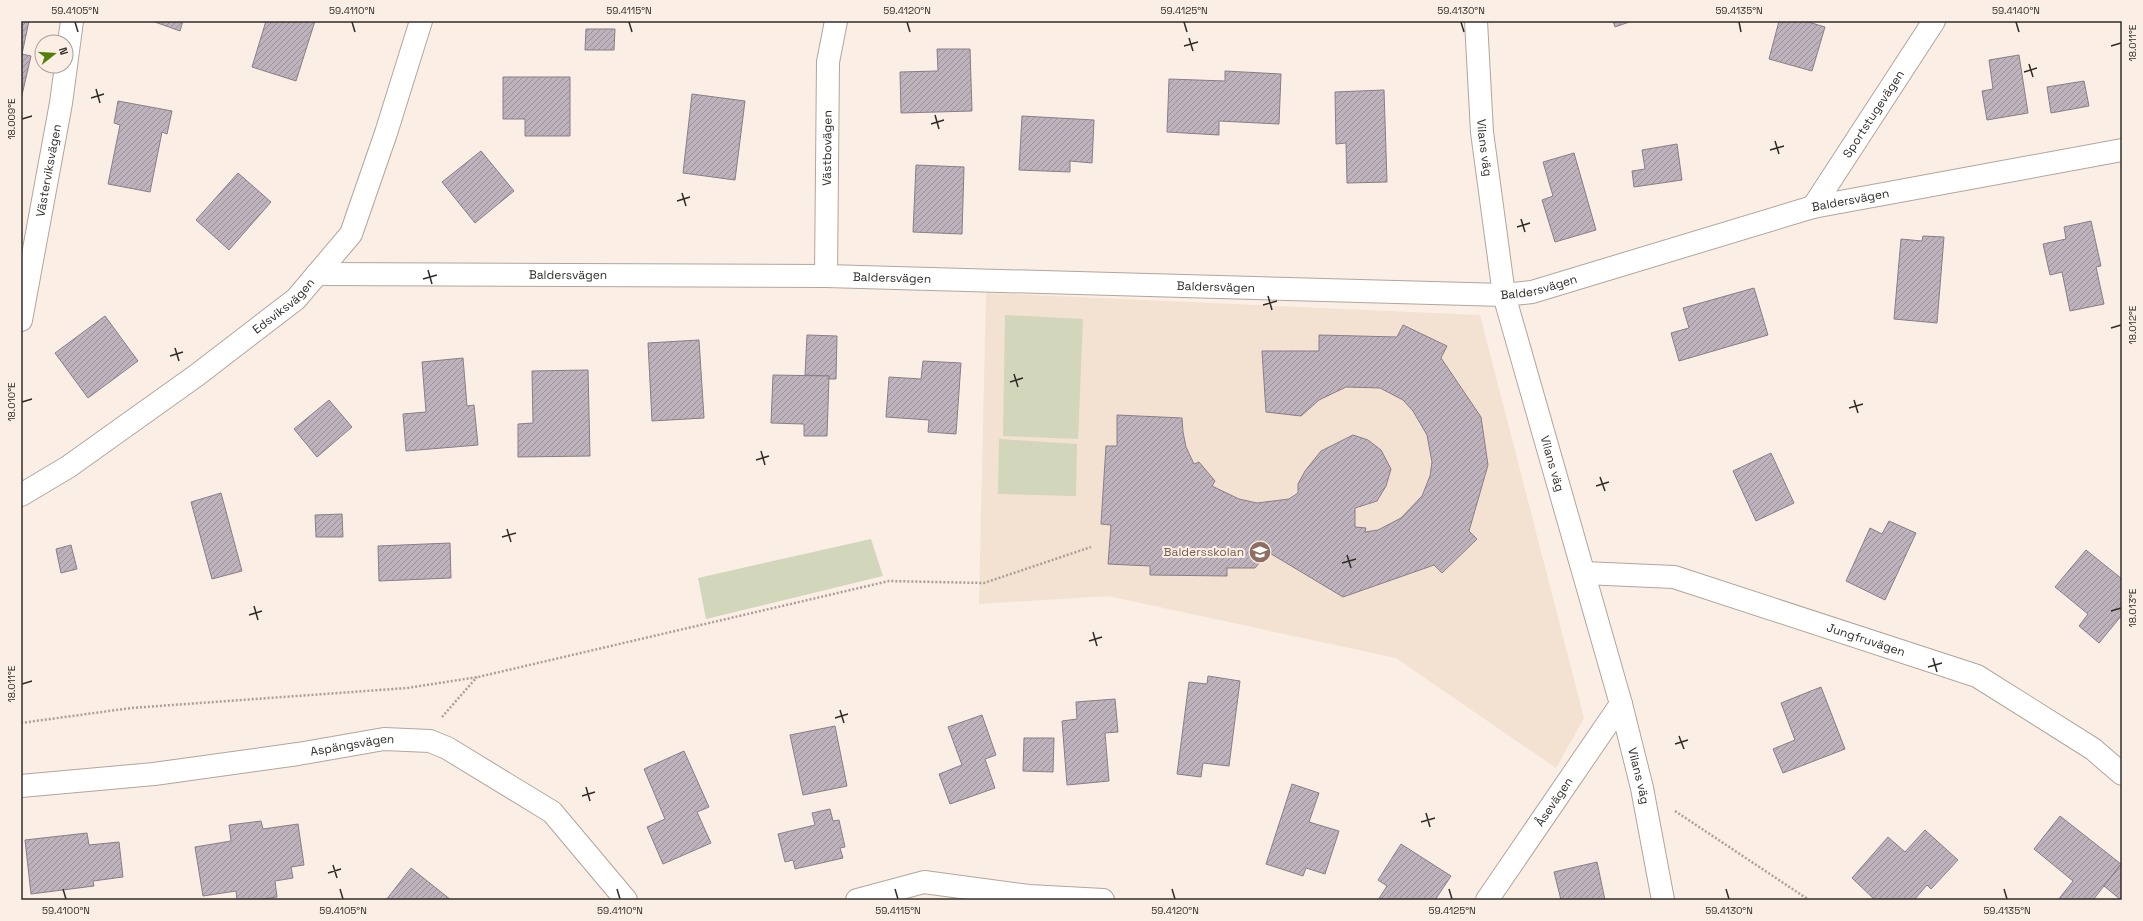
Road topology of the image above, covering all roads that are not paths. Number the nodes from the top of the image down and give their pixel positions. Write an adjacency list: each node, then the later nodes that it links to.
1 (72, 21): 11 (street, Västerviksvägen)
2 (421, 21): 8 (street, Edsviksvägen)
3 (836, 21): 9 (street, Västbovägen)
4 (1476, 21): 10 (street, Vilans väg)
5 (1934, 21): 7 (street, Sportstugevägen)
6 (2122, 150): 7 (street, Baldersvägen)
7 (1813, 207): 10 (street, Baldersvägen)
8 (317, 274): 9 (street, Baldersvägen); 12 (street, Edsviksvägen)
9 (826, 276): 10 (street, Baldersvägen)
10 (1504, 295): 13 (street, Vilans väg)
11 (21, 320)
12 (21, 495)
13 (1584, 572): 14 (street, Vilans väg); 15 (street, Jungfruvägen)
14 (1621, 704): 20 (street, Åsevägen); 21 (street, Vilans väg)
15 (2122, 774)
16 (21, 786): 17 (street, Aspängsvägen)
17 (626, 900)
18 (857, 900): 19 (street)
19 (1103, 900)
20 (1487, 900)
21 (1663, 900)

